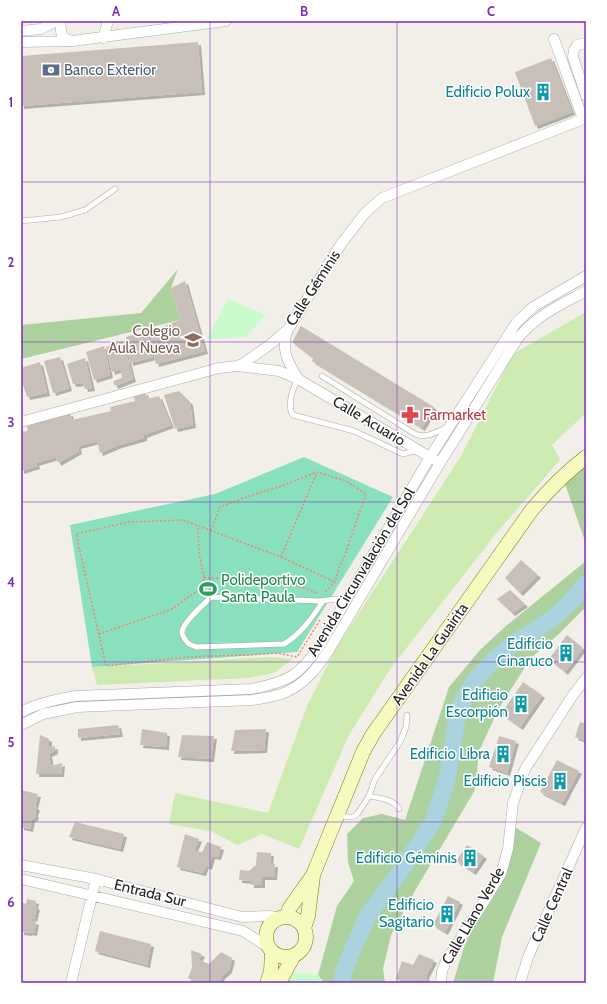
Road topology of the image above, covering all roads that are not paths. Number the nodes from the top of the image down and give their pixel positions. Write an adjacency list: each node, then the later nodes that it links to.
1 (56, 21): 5 (street)
2 (60, 21): 8 (street)
3 (108, 21): 6 (street)
4 (226, 21): 6 (street)
5 (21, 31)
6 (103, 38): 8 (street)
7 (554, 39): 12 (street)
8 (72, 41): 9 (street)
9 (21, 42)
10 (586, 43): 11 (street)
11 (586, 96)
12 (585, 118): 17 (street, Calle Géminis)
13 (115, 190): 14 (lane)
14 (21, 221)
15 (586, 276): 22 (street, Avenida Circunvalación del Sol)
16 (586, 291): 26 (street, Avenida Circunvalación del Sol)
17 (288, 328): 18 (street, Calle Géminis); 20 (street)
18 (237, 366): 20 (street, Calle Acuario); 21 (street, Calle Géminis)
19 (322, 376): 22 (lane)
20 (298, 379): 23 (street, Calle Acuario); 23 (lane)
21 (21, 422)
22 (449, 427): 24 (street, Avenida Circunvalación del Sol)
23 (418, 450): 24 (street, Calle Acuario)
24 (430, 457): 26 (street, Calle Acuario); 27 (street, Avenida Circunvalación del Sol)
25 (586, 457): 37 (street, Avenida La Guairita)
26 (440, 463): 30 (street, Avenida Circunvalación del Sol)
27 (345, 600): 28 (lane); 29 (street, Avenida Circunvalación del Sol)
28 (324, 601): 28 (lane)
29 (320, 645): 30 (street); 32 (street, Avenida Circunvalación del Sol)
30 (329, 650): 34 (street, Avenida Circunvalación del Sol)
31 (586, 678): 51 (street, Calle Llano Verde)
32 (21, 712)
33 (407, 715): 35 (lane)
34 (21, 724)
35 (369, 796): 36 (lane); 37 (lane)
36 (399, 809)
37 (338, 816): 40 (street, Avenida La Guairita)
38 (586, 828): 52 (street, Calle Central)
39 (21, 865): 41 (street, Entrada Sur)
40 (313, 875): 44 (street, Avenida La Guairita); 45 (street, Avenida La Guairita)
41 (96, 879): 43 (street); 44 (street, Entrada Sur)
42 (21, 880): 43 (street, Entrada Sur)
43 (91, 896): 46 (street, Entrada Sur); 48 (street)
44 (283, 917): 45 (street); 46 (street, Avenida La Guairita)
45 (304, 928): 47 (street, Avenida La Guairita)
46 (270, 949): 47 (street); 49 (street, Avenida La Guairita)
47 (294, 956): 50 (street, Avenida La Guairita)
48 (71, 983)
49 (267, 983)
50 (279, 983)
51 (440, 983)
52 (520, 983)

